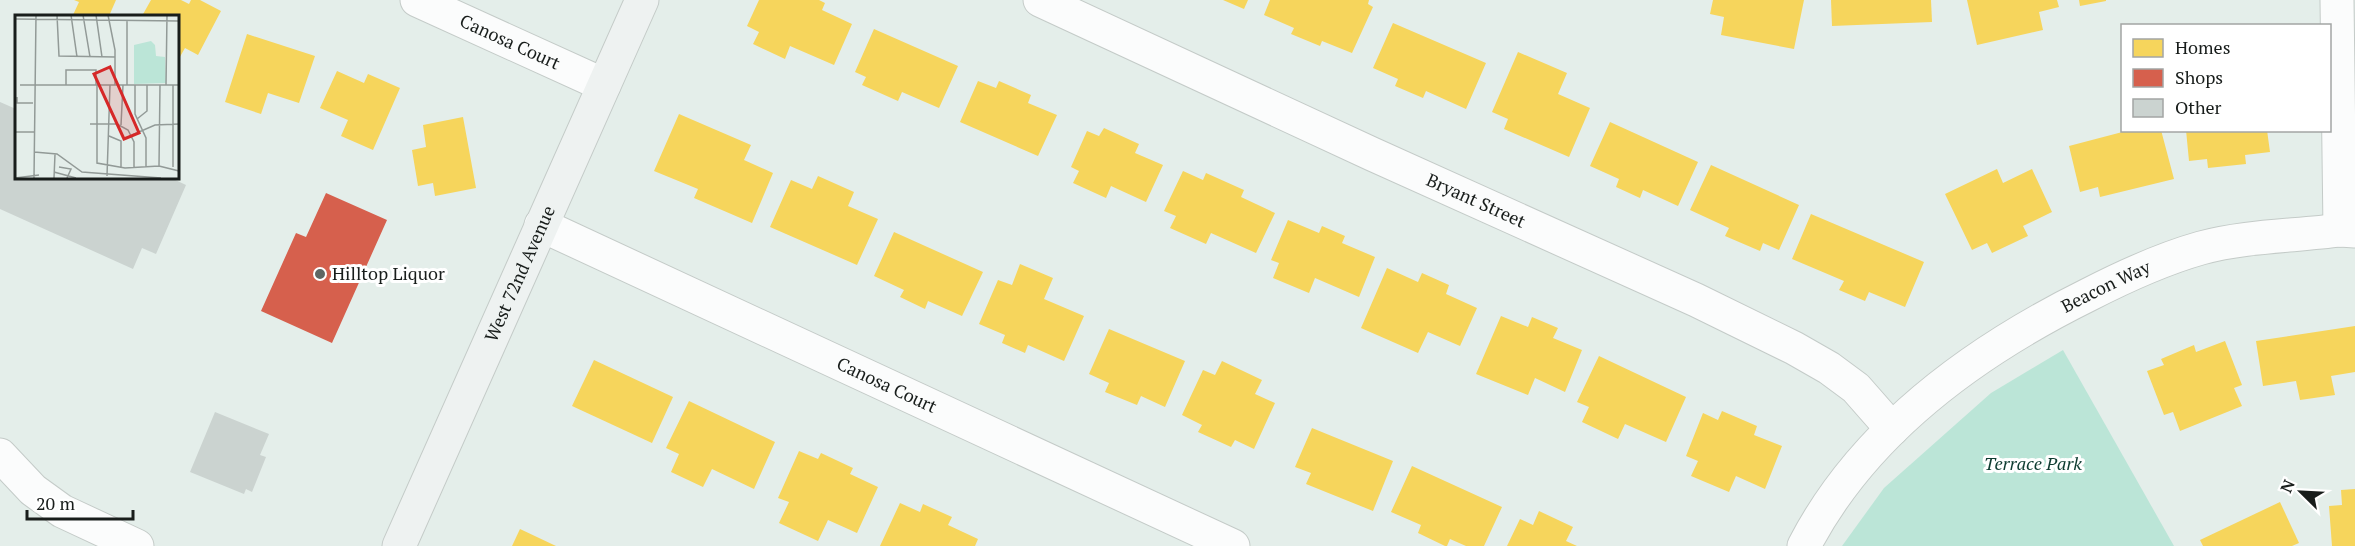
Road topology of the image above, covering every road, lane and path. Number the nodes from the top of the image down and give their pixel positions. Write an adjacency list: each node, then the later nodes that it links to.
1 (417, 0): 5 (street, Canosa Court)
2 (642, 0): 5 (main road, West 72nd Avenue)
3 (1040, 0): 8 (street, Bryant Street)
4 (2337, 0): 7 (street)
5 (604, 85): 6 (main road, West 72nd Avenue)
6 (541, 225): 11 (main road, West 72nd Avenue); 12 (street, Canosa Court)
7 (2348, 231): 8 (street, Beacon Way)
8 (1892, 429): 13 (street, Beacon Way)
9 (0, 455): 10 (street)
10 (137, 546)
11 (399, 546)
12 (1233, 546)
13 (1804, 546)

